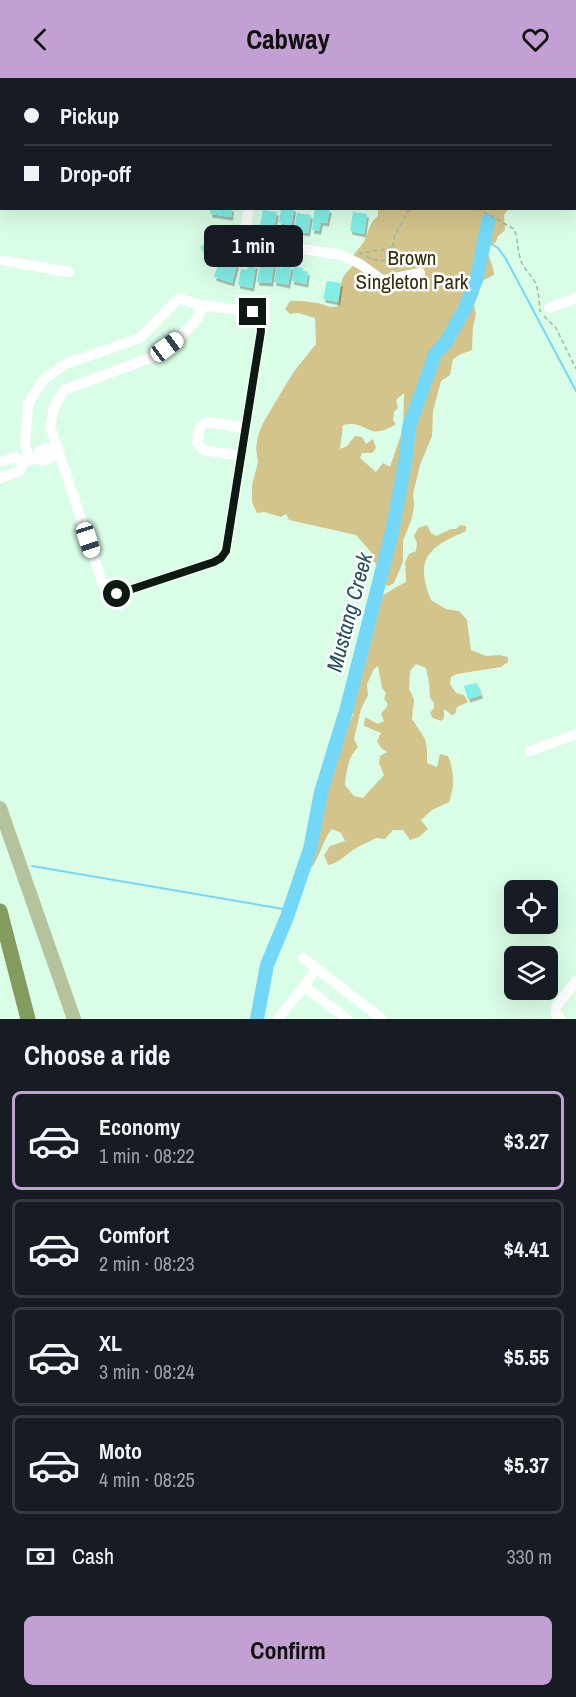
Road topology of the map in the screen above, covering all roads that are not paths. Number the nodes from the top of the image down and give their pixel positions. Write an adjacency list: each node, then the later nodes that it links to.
1 (249, 210): 4 (street)
2 (0, 260): 3 (street)
3 (69, 272)
4 (420, 273)
5 (576, 298): 7 (street)
6 (203, 305): 8 (street); 9 (street); 11 (street)
7 (549, 308)
8 (245, 428): 10 (street); 10 (street)
9 (57, 451): 10 (street); 11 (street)
10 (241, 456)
11 (29, 460): 12 (street); 13 (street)
12 (0, 462)
13 (0, 478)
14 (576, 734): 15 (street)
15 (530, 751)
16 (0, 808): 26 (main road)
17 (0, 911): 25 (highway)
18 (0, 954): 24 (highway)
19 (303, 958): 20 (street)
20 (316, 968): 22 (street); 28 (street)
21 (576, 981): 29 (street)
22 (304, 986): 23 (street); 27 (street)
23 (282, 1018)
24 (23, 1019)
25 (28, 1019)
26 (74, 1019)
27 (347, 1019)
28 (382, 1019)
29 (561, 1019)

